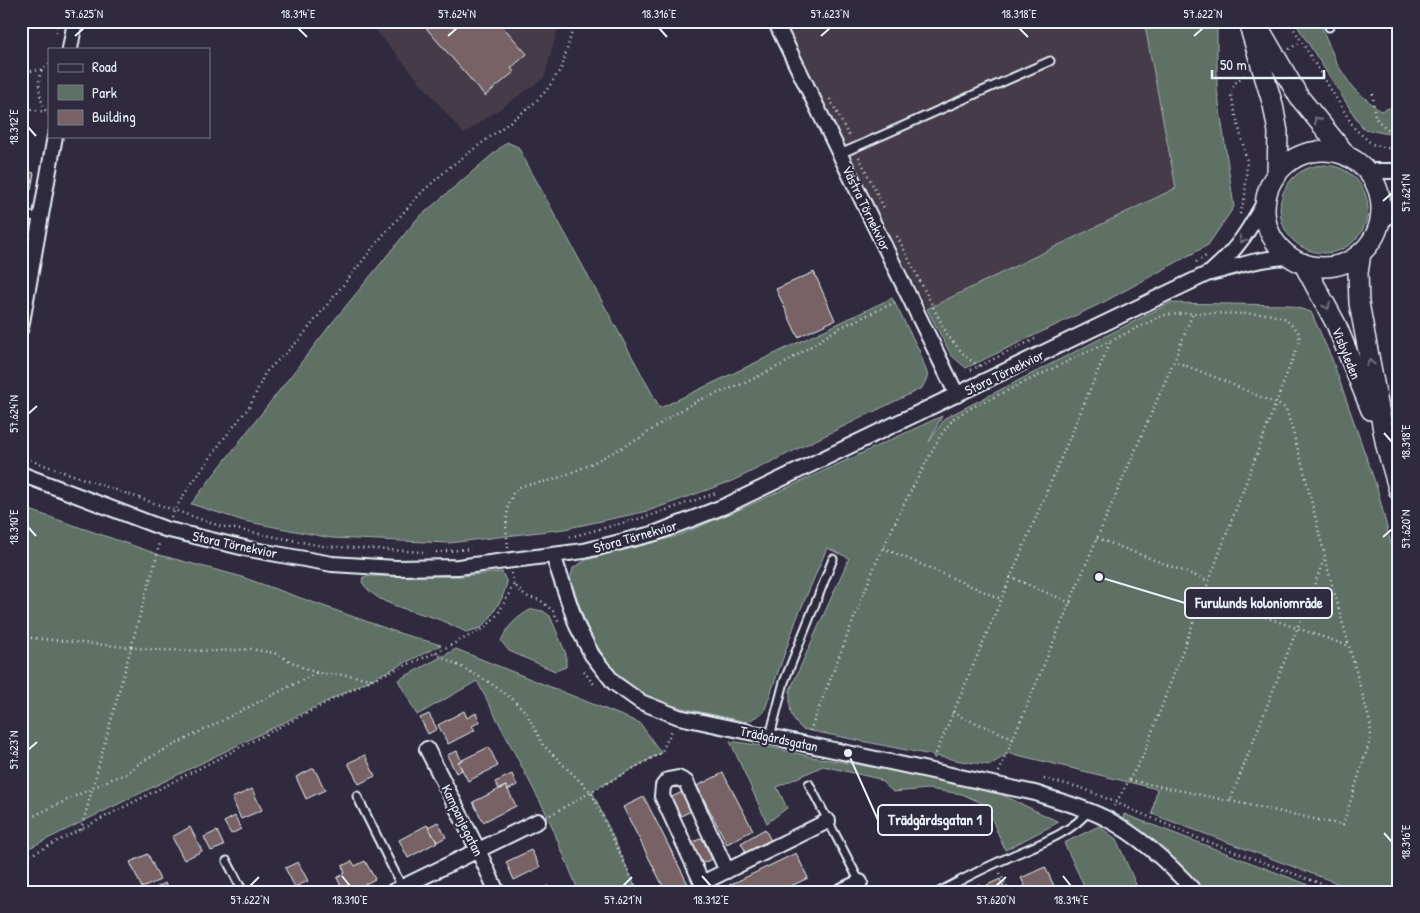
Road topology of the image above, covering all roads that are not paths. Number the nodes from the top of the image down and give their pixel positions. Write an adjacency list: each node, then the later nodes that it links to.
1 (75, 21): 5 (street)
2 (775, 21): 8 (street, Västra Törnekvior)
3 (1248, 21): 12 (main road)
4 (1254, 21): 9 (main road, one-way to 4)
5 (70, 48)
6 (1050, 61): 8 (lane)
7 (55, 138): 16 (street)
8 (840, 154): 22 (street, Västra Törnekvior)
9 (1348, 157): 10 (main road); 12 (main road)
10 (1367, 171): 11 (street); 17 (main road)
11 (1399, 171)
12 (1277, 175): 13 (main road)
13 (1267, 198): 19 (main road); 20 (street, one-way to 20)
14 (1399, 205): 17 (street)
15 (21, 214): 16 (lane)
16 (40, 218): 21 (street)
17 (1379, 225): 18 (main road)
18 (1361, 253): 19 (main road); 23 (main road, Visbyleden, one-way to 18)
19 (1297, 260): 20 (street); 23 (main road, Visbyleden, one-way to 23)
20 (1207, 274): 22 (street, Stora Törnekvior)
21 (21, 328)
22 (957, 395): 26 (street, Stora Törnekvior)
23 (1386, 446): 25 (main road, Visbyleden)
24 (21, 474): 26 (street, Stora Törnekvior)
25 (1399, 491)
26 (553, 556): 28 (street, Trädgårdsgatan)
27 (834, 559): 28 (lane)
28 (770, 736): 32 (street, Trädgårdsgatan)
29 (428, 749): 35 (street, Kampanjegatan)
30 (809, 784): 34 (lane)
31 (357, 796): 40 (lane)
32 (1088, 811): 44 (lane); 45 (street, Trädgårdsgatan)
33 (538, 821): 35 (street)
34 (828, 821): 37 (street); 39 (lane)
35 (478, 850): 40 (street); 42 (street, Kampanjegatan)
36 (227, 861): 41 (lane)
37 (727, 871): 38 (street); 38 (street)
38 (704, 887)
39 (863, 887): 43 (street)
40 (397, 889)
41 (242, 892)
42 (497, 892)
43 (839, 892)
44 (939, 892)
45 (1194, 892)

